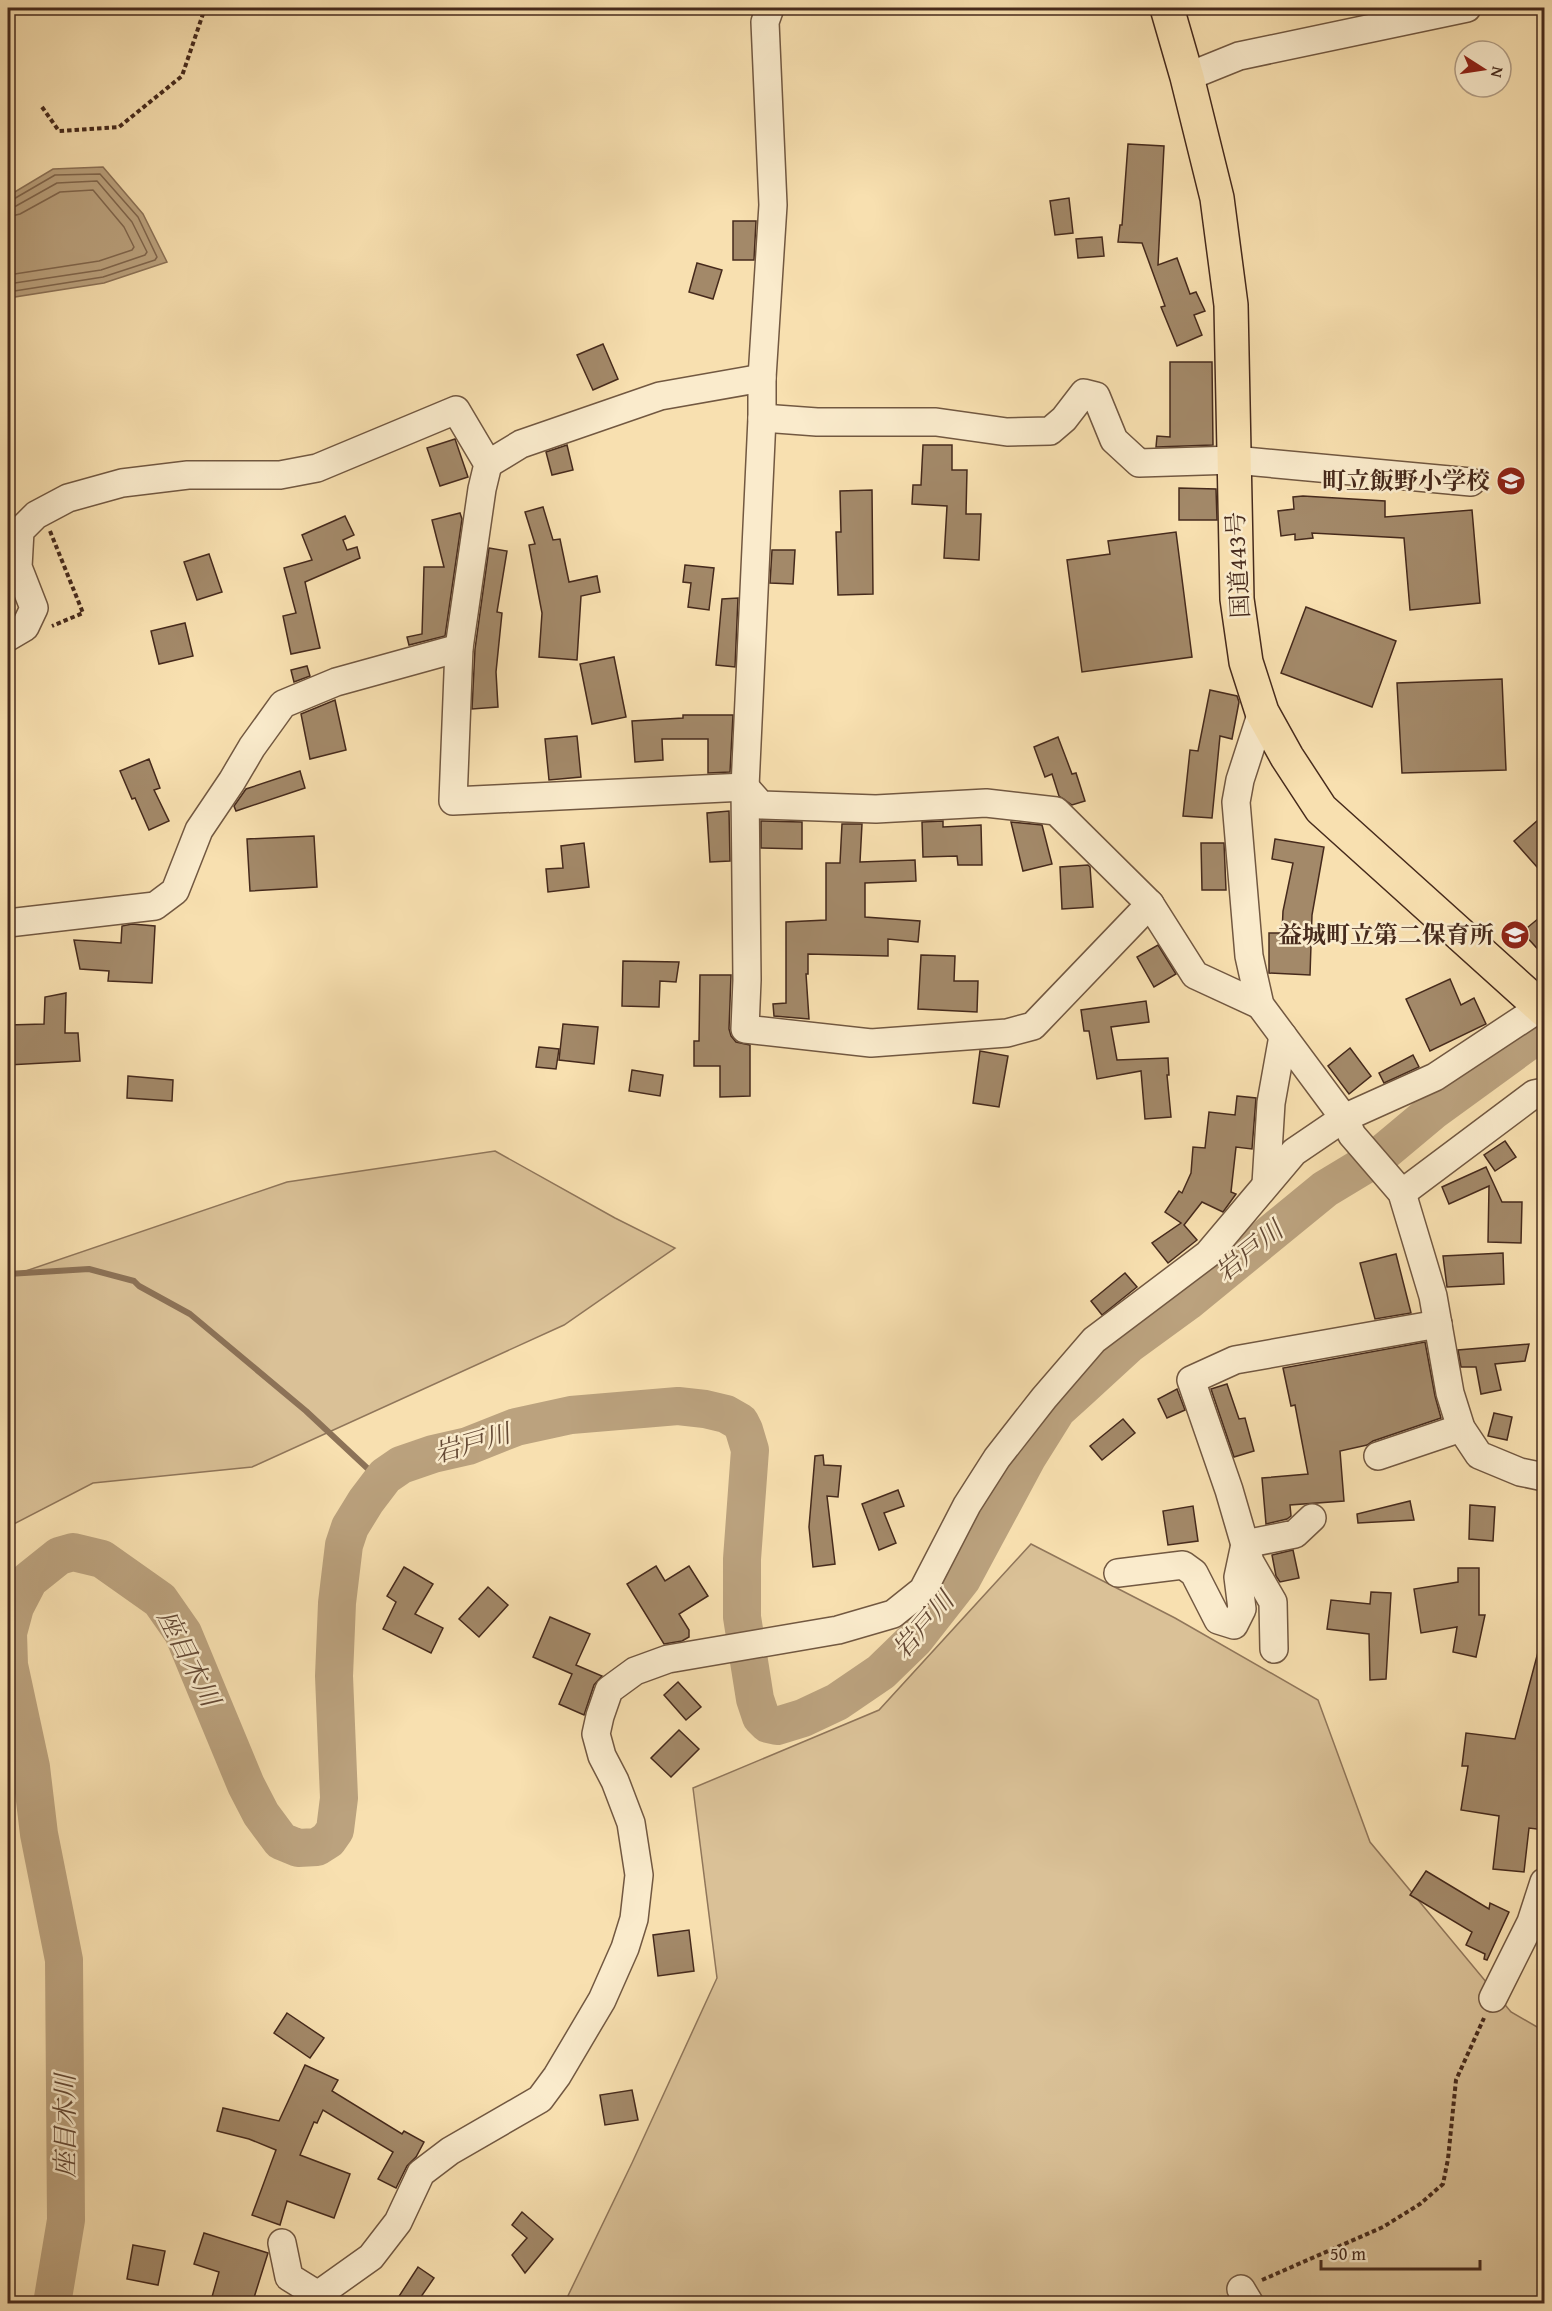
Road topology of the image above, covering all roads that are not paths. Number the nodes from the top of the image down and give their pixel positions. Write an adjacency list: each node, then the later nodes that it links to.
1 (770, 8): 5 (street)
2 (1167, 8): 4 (highway, 国道443号)
3 (1467, 8): 4 (street)
4 (1188, 77): 7 (highway, 国道443号)
5 (762, 378): 6 (street); 8 (street)
6 (762, 418): 7 (street); 13 (street)
7 (1234, 460): 9 (street); 12 (highway, 国道443号)
8 (488, 464): 10 (street); 11 (street)
9 (1471, 482)
10 (8, 638)
11 (459, 648): 13 (street); 15 (street)
12 (1262, 712): 16 (street); 17 (highway, 国道443号)
13 (744, 788): 14 (street); 14 (street)
14 (1150, 903): 16 (street)
15 (8, 923)
16 (1260, 1005): 18 (street)
17 (1544, 1008): 20 (street)
18 (1283, 1036): 20 (street); 21 (street)
19 (1545, 1092): 22 (street)
20 (1348, 1127): 21 (street); 22 (street)
21 (1266, 1184): 34 (street)
22 (1402, 1192): 23 (street)
23 (1438, 1324): 24 (street); 28 (street)
24 (1461, 1428): 25 (street); 26 (street)
25 (1378, 1456)
26 (1545, 1477)
27 (1312, 1518): 28 (street)
28 (1245, 1544): 29 (street); 30 (street)
29 (1118, 1574)
30 (1274, 1649)
31 (1545, 1882): 32 (street)
32 (1493, 1998)
33 (282, 2243): 34 (street)
34 (311, 2299)

